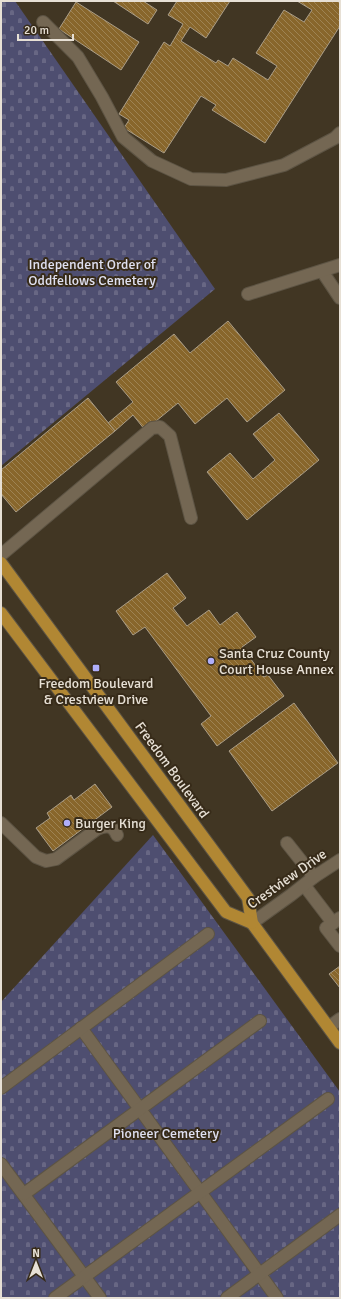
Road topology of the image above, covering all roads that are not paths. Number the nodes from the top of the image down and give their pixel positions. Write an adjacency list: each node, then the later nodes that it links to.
1 (43, 22): 2 (street)
2 (340, 133)
3 (340, 265): 4 (street)
4 (322, 271): 5 (street); 6 (street)
5 (248, 294)
6 (340, 298)
7 (191, 518): 8 (street)
8 (1, 555)
9 (1, 563): 18 (main road, Freedom Boulevard)
10 (1, 613): 18 (main road)
11 (1, 823): 12 (street)
12 (117, 835)
13 (287, 843): 15 (street)
14 (340, 860): 15 (street, Crestview Drive)
15 (314, 877): 16 (street, Crestview Drive)
16 (304, 884): 17 (street); 18 (street, Crestview Drive)
17 (336, 920): 20 (street)
18 (252, 923): 23 (main road, Freedom Boulevard)
19 (208, 934): 24 (street)
20 (340, 946)
21 (340, 1019): 23 (street)
22 (260, 1021): 28 (street)
23 (329, 1027): 25 (main road, Freedom Boulevard)
24 (81, 1028): 26 (street); 28 (street)
25 (340, 1043)
26 (1, 1088)
27 (328, 1099): 30 (street)
28 (140, 1110): 30 (street); 31 (street)
29 (1, 1164): 31 (street)
30 (200, 1191): 33 (street); 34 (street)
31 (24, 1194): 34 (street)
32 (340, 1215): 33 (street)
33 (260, 1274): 37 (street); 38 (street)
34 (84, 1276): 35 (street); 36 (street)
35 (55, 1298)
36 (100, 1298)
37 (227, 1298)
38 (277, 1298)

